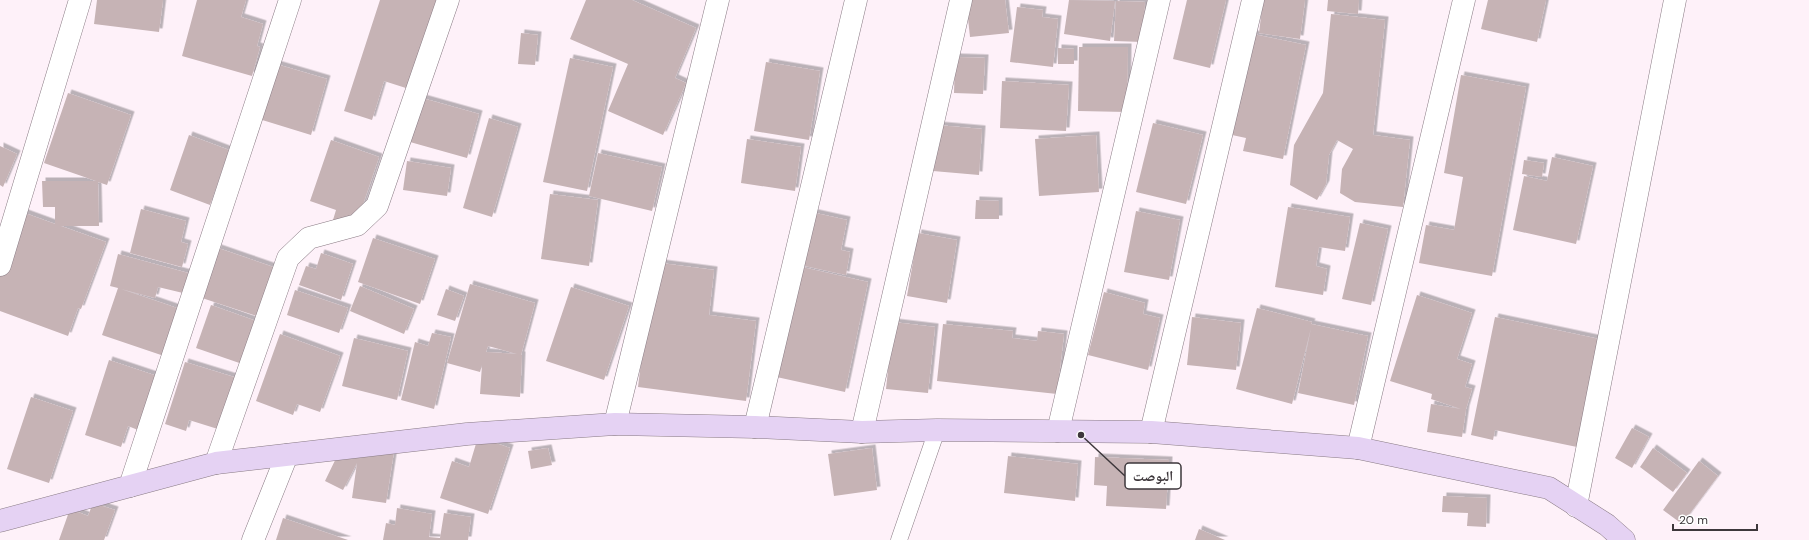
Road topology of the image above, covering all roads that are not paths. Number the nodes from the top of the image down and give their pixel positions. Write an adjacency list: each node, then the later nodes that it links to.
1 (80, 0): 11 (street)
2 (290, 0): 21 (street)
3 (448, 0): 20 (street)
4 (718, 0): 12 (street)
5 (856, 0): 13 (street)
6 (961, 0): 16 (street)
7 (1160, 0): 15 (street)
8 (1253, 0): 17 (street)
9 (1464, 0): 18 (street)
10 (1674, 0): 22 (street)
11 (0, 265)
12 (615, 424): 13 (street); 19 (street)
13 (755, 427): 16 (street)
14 (937, 430): 15 (street); 16 (street); 25 (lane)
15 (1058, 431): 17 (street)
16 (862, 432)
17 (1151, 432): 18 (street)
18 (1358, 448): 22 (street)
19 (287, 455): 20 (street); 24 (street)
20 (216, 463): 21 (street)
21 (130, 486): 23 (street)
22 (1576, 506): 26 (street)
23 (0, 521)
24 (253, 540)
25 (899, 540)
26 (1624, 540)

